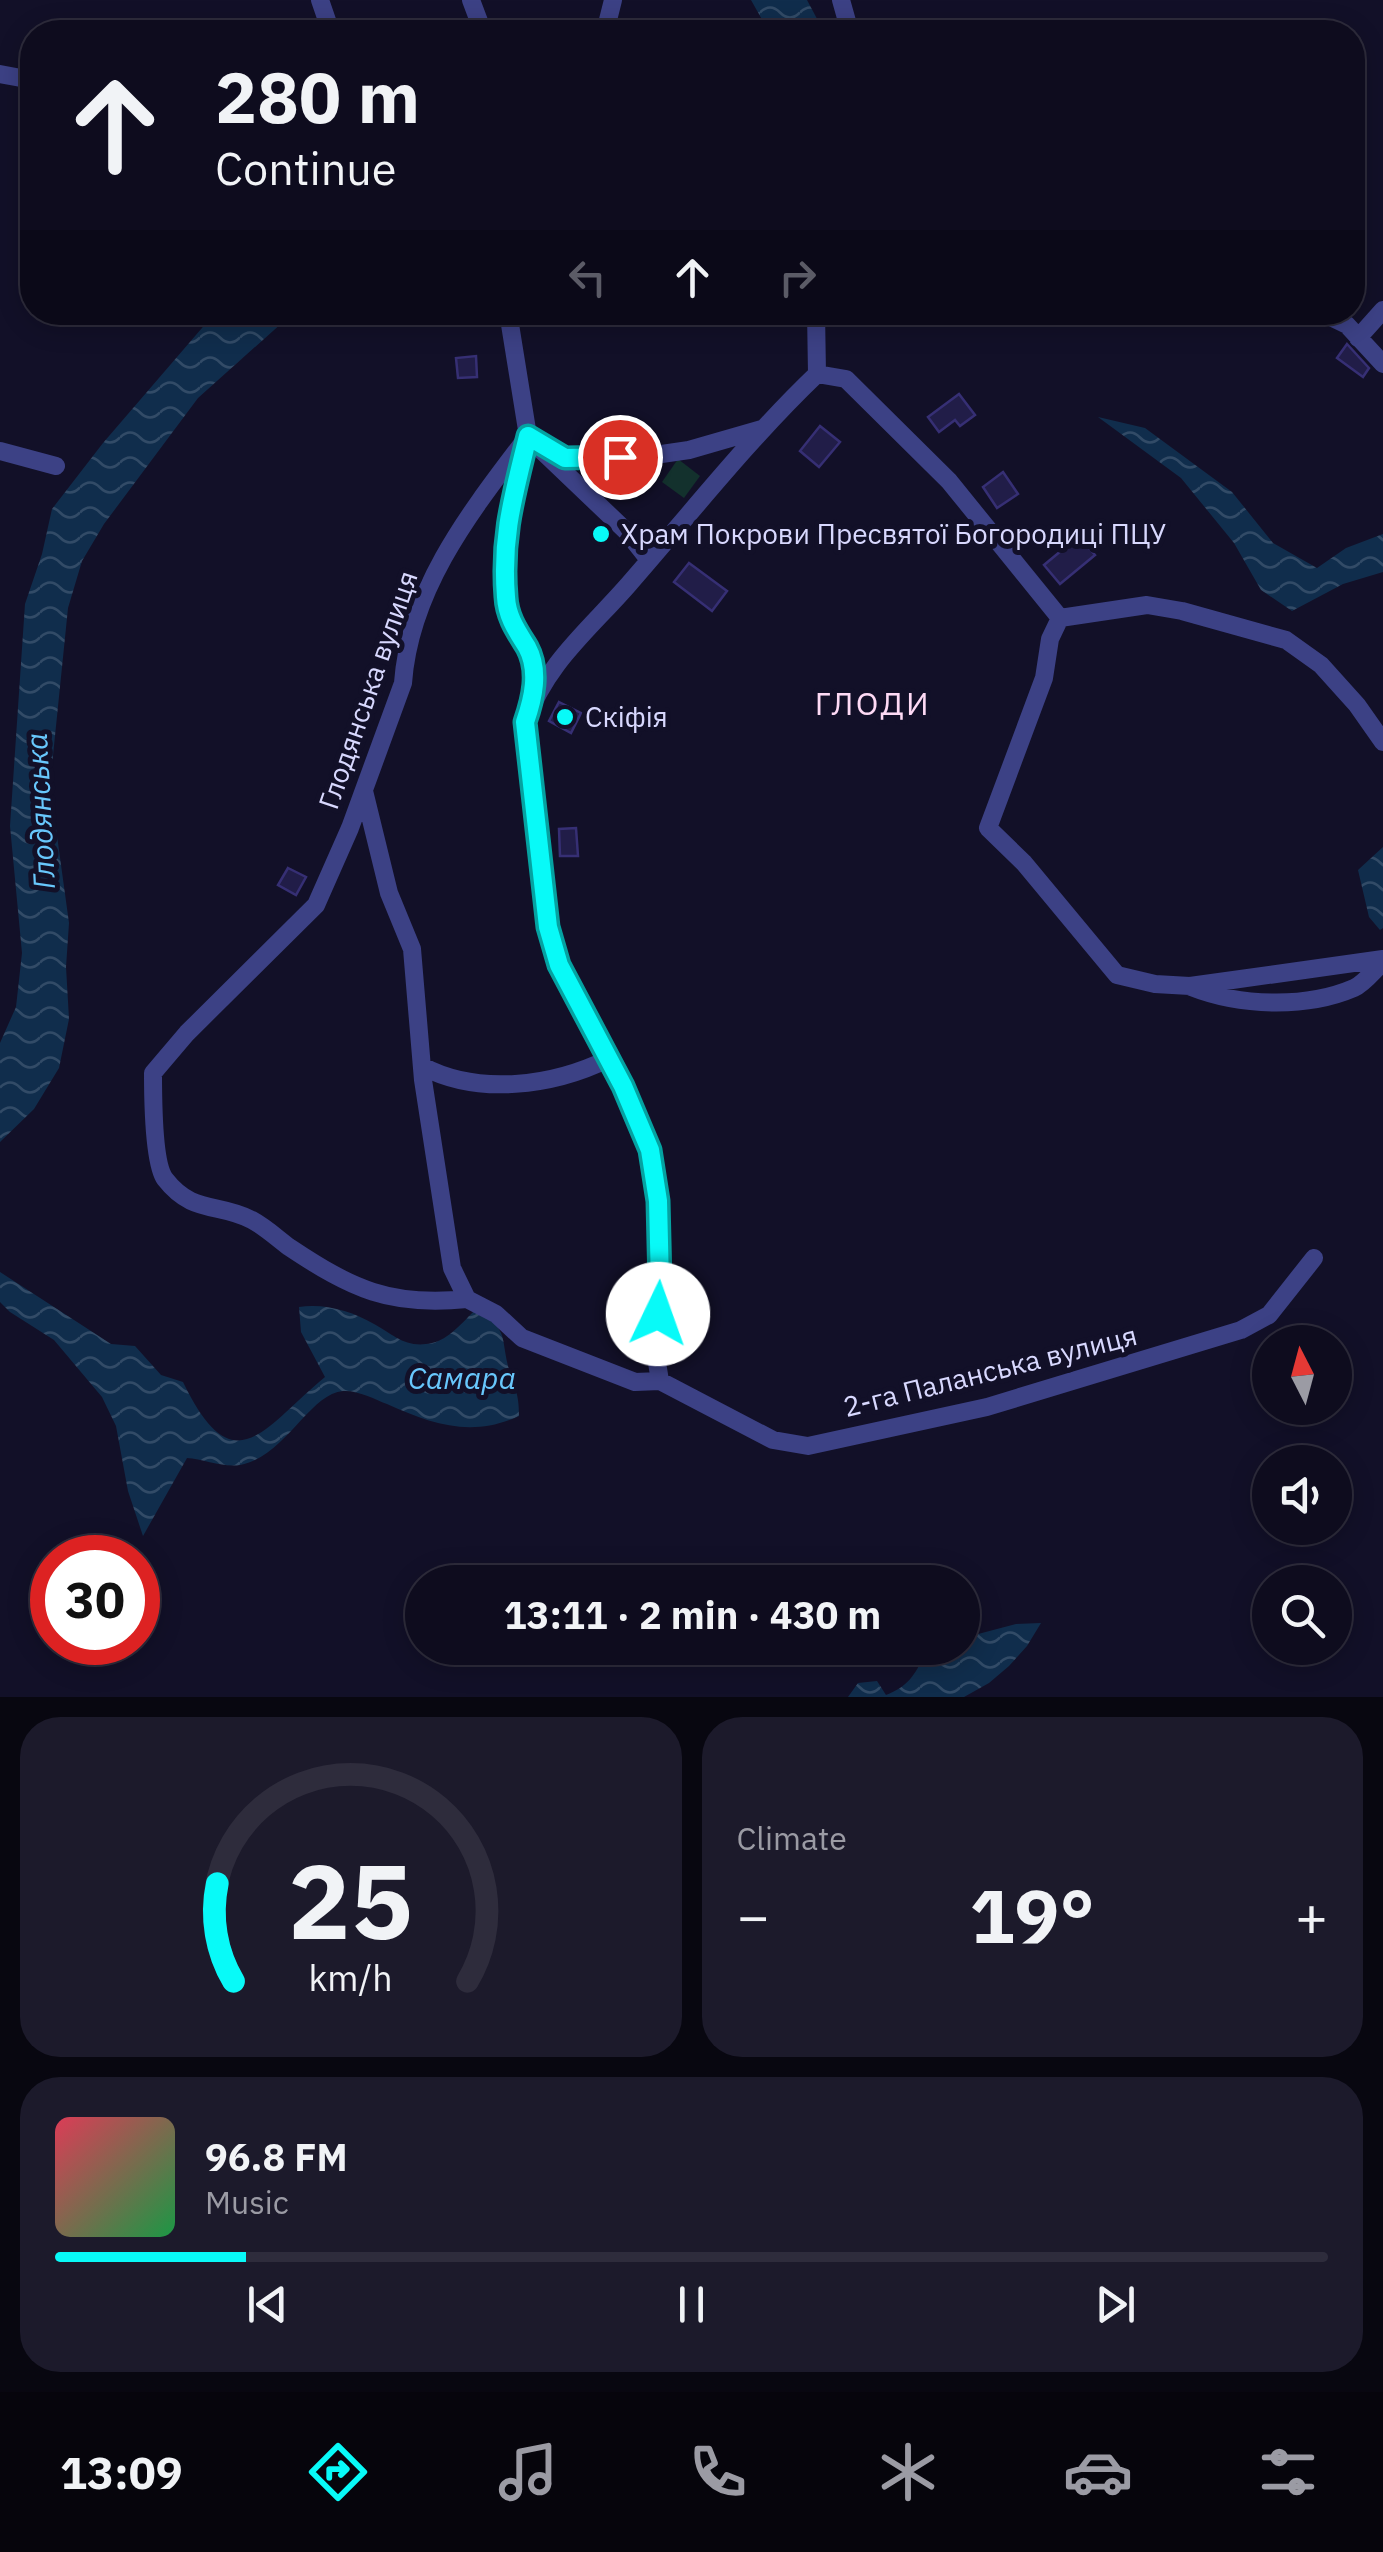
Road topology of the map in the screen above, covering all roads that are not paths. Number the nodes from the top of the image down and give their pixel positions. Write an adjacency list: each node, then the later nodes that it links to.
1 (1383, 310): 5 (street)
2 (510, 325): 9 (street)
3 (816, 325): 7 (street)
4 (1347, 325): 5 (street)
5 (1358, 338): 6 (street)
6 (1383, 364)
7 (817, 374): 8 (street); 13 (street)
8 (762, 429): 9 (street); 12 (street)
9 (528, 436): 12 (street); 14 (street); 16 (street, Глодянська вулиця)
10 (0, 451): 11 (street)
11 (56, 466)
12 (649, 560): 14 (street)
13 (1060, 618): 15 (street); 18 (street)
14 (535, 693): 19 (street)
15 (1383, 742)
16 (364, 790): 20 (street); 22 (street, Глодянська вулиця)
17 (1383, 960): 18 (street); 18 (street)
18 (1190, 986)
19 (608, 1059): 20 (street); 23 (street)
20 (422, 1066): 22 (street)
21 (1314, 1258): 23 (street, 2-га Паланська вулиця)
22 (467, 1299): 23 (street, 2-га Паланська вулиця)
23 (660, 1381)

